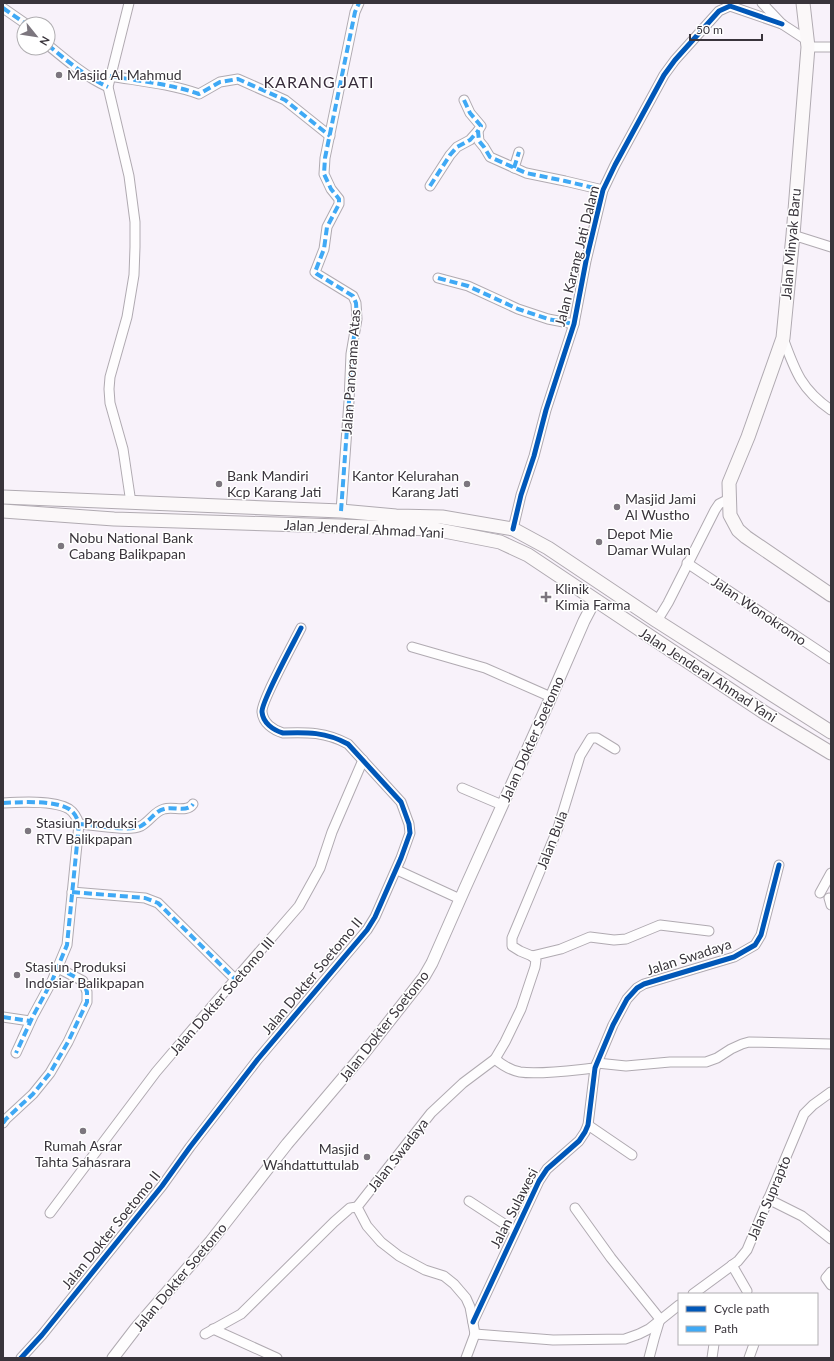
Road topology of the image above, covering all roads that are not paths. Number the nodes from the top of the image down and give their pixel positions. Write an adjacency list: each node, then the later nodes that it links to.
1 (129, 3): 11 (street)
2 (359, 3): 15 (street, Jalan Panorama Atas)
3 (762, 3): 7 (street)
4 (803, 3): 8 (main road, Jalan Minyak Baru)
5 (3, 8): 6 (street)
6 (16, 17)
7 (782, 24): 8 (street); 19 (street, Jalan Karang Jati Dalam)
8 (808, 44): 9 (street); 20 (main road, Jalan Minyak Baru)
9 (831, 47)
10 (56, 51): 12 (street)
11 (110, 76): 12 (street); 15 (street)
12 (108, 87): 29 (street)
13 (464, 100): 14 (street)
14 (478, 131): 17 (street); 18 (street)
15 (330, 136): 31 (street, Jalan Panorama Atas)
16 (519, 152): 17 (street)
17 (514, 168): 19 (street)
18 (430, 186)
19 (603, 190): 23 (street, Jalan Karang Jati Dalam)
20 (793, 235): 21 (street); 24 (main road, Jalan Minyak Baru)
21 (831, 247)
22 (438, 278): 23 (street)
23 (574, 324): 33 (street, Jalan Karang Jati Dalam)
24 (783, 338): 25 (street); 26 (main road, Jalan Minyak Baru)
25 (831, 410)
26 (732, 478): 28 (main road, Jalan Minyak Baru); 32 (main road, Jalan Minyak Baru)
27 (3, 497): 29 (main road, Jalan Jenderal Ahmad Yani)
28 (729, 499): 32 (main road, Jalan Minyak Baru); 34 (street)
29 (131, 503): 31 (main road, Jalan Jenderal Ahmad Yani)
30 (3, 510): 36 (main road, Jalan Jenderal Ahmad Yani)
31 (341, 511): 33 (main road, Jalan Jenderal Ahmad Yani)
32 (732, 520): 35 (main road, Jalan Minyak Baru)
33 (513, 529): 37 (main road, Jalan Jenderal Ahmad Yani)
34 (687, 563): 37 (street); 40 (street, Jalan Wonokromo)
35 (831, 595)
36 (595, 600): 41 (street, Jalan Dokter Soetomo); 44 (main road, Jalan Jenderal Ahmad Yani)
37 (657, 621): 42 (main road, Jalan Jenderal Ahmad Yani)
38 (301, 628): 45 (street, Jalan Dokter Soetomo II)
39 (412, 648): 41 (street)
40 (831, 659)
41 (551, 697): 49 (street, Jalan Dokter Soetomo)
42 (831, 732)
43 (615, 749): 58 (street, Jalan Bula)
44 (831, 754)
45 (363, 760): 52 (street, Jalan Dokter Soetomo II); 60 (street, Jalan Dokter Soetomo III)
46 (462, 788): 49 (street)
47 (3, 803): 50 (street)
48 (193, 804): 50 (street)
49 (502, 805): 56 (street, Jalan Dokter Soetomo)
50 (79, 824): 54 (street)
51 (779, 865): 66 (street, Jalan Swadaya)
52 (396, 870): 56 (street); 90 (street, Jalan Dokter Soetomo II)
53 (831, 873): 55 (street)
54 (72, 892): 59 (street); 60 (street)
55 (820, 893)
56 (460, 899): 91 (street, Jalan Dokter Soetomo)
57 (709, 931): 58 (street)
58 (532, 956): 65 (street, Jalan Swadaya)
59 (58, 968): 62 (street); 68 (street)
60 (235, 979): 75 (street, Jalan Dokter Soetomo III)
61 (3, 1017): 62 (street)
62 (30, 1021): 64 (street)
63 (831, 1044): 66 (street)
64 (16, 1053)
65 (495, 1059): 66 (street); 73 (street, Jalan Swadaya)
66 (596, 1066): 69 (street, Jalan Sulawesi)
67 (831, 1092): 71 (street, Jalan Suprapto)
68 (3, 1124)
69 (588, 1125): 70 (street); 76 (street, Jalan Sulawesi)
70 (632, 1155)
71 (768, 1199): 77 (street); 78 (street, Jalan Suprapto)
72 (469, 1201): 76 (street)
73 (356, 1207): 85 (street); 92 (street, Jalan Swadaya)
74 (575, 1208): 84 (street)
75 (50, 1213)
76 (516, 1231): 85 (street, Jalan Sulawesi)
77 (831, 1239)
78 (732, 1266): 81 (street, Jalan Suprapto); 82 (street)
79 (831, 1272): 80 (street)
80 (831, 1285)
81 (694, 1293)
82 (745, 1293)
83 (678, 1306): 84 (street)
84 (660, 1319): 86 (street); 94 (street)
85 (473, 1322): 86 (street)
86 (475, 1334): 93 (street)
87 (714, 1345): 95 (street)
88 (754, 1345): 89 (street)
89 (750, 1357)
90 (22, 1358)
91 (113, 1358)
92 (277, 1358)
93 (466, 1358)
94 (649, 1358)
95 (712, 1358)

